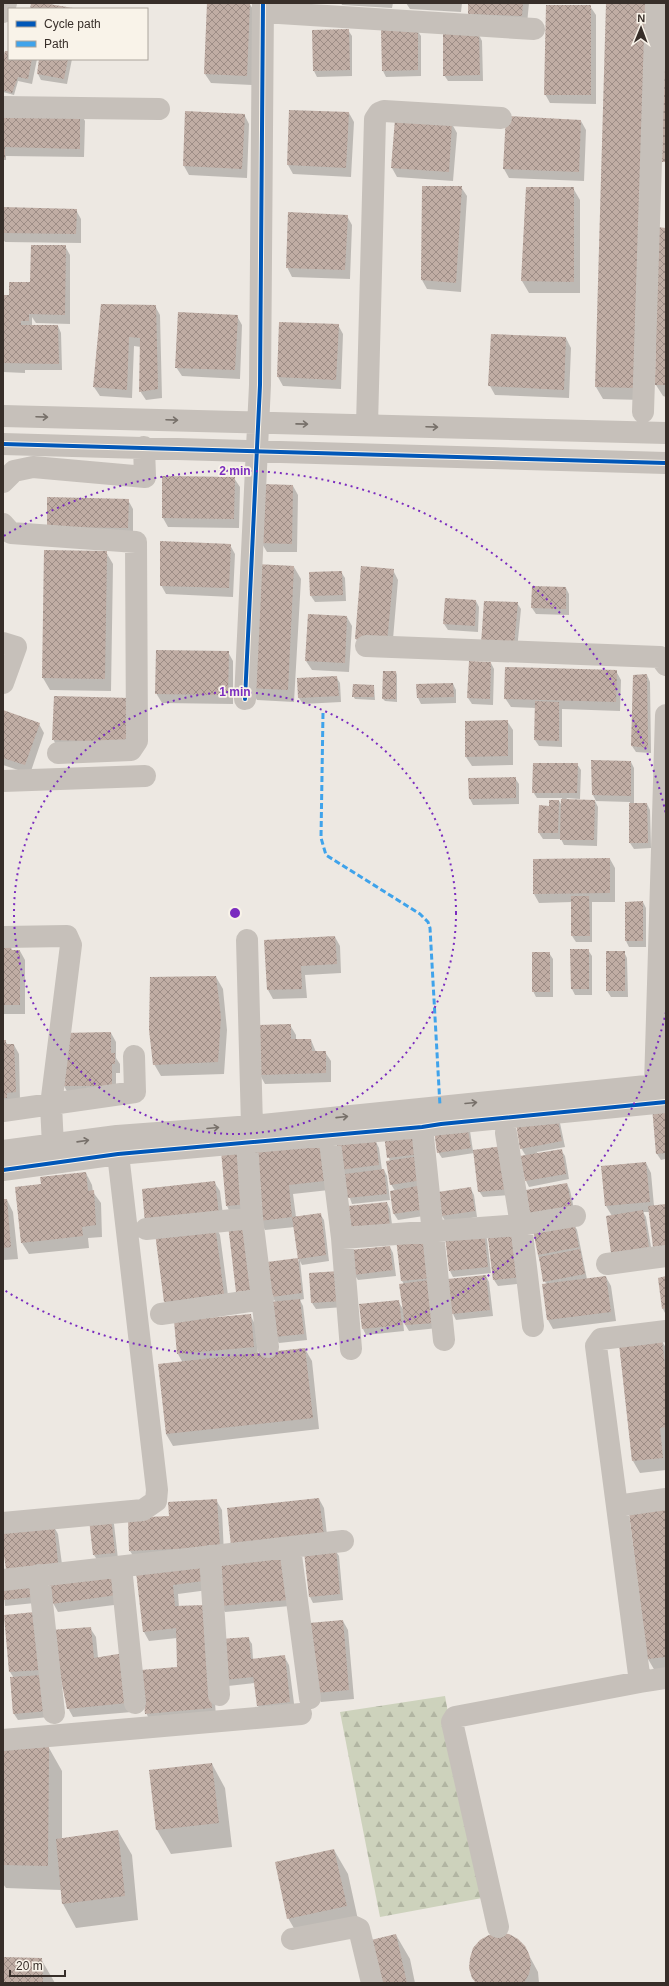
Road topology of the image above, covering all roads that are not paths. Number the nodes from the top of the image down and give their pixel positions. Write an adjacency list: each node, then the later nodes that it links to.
1 (6, 3): 4 (street)
2 (656, 3): 9 (street)
3 (263, 8): 5 (street); 12 (street)
4 (3, 12)
5 (534, 29)
6 (3, 106): 7 (street)
7 (159, 109)
8 (501, 118): 13 (street)
9 (658, 207): 10 (street)
10 (643, 412)
11 (3, 416): 12 (street, one-way to 12)
12 (259, 422): 13 (street, one-way to 13); 17 (street)
13 (367, 425): 14 (street, one-way to 14)
14 (666, 434)
15 (3, 444): 16 (street)
16 (144, 447): 17 (street); 19 (street)
17 (258, 451): 18 (street); 25 (street)
18 (666, 463)
19 (3, 482)
20 (3, 524): 27 (street)
21 (3, 643): 24 (street)
22 (366, 646): 23 (street)
23 (666, 664)
24 (3, 683)
25 (245, 699)
26 (666, 730): 30 (street)
27 (58, 754)
28 (145, 776): 29 (street)
29 (3, 781)
30 (664, 848): 34 (street)
31 (3, 937): 35 (street)
32 (247, 940): 39 (street)
33 (134, 1056): 35 (street)
34 (662, 1090): 37 (street); 39 (street, one-way to 34)
35 (51, 1105): 36 (street); 41 (street)
36 (3, 1111)
37 (422, 1127): 40 (street); 49 (street)
38 (506, 1133): 47 (street)
39 (250, 1134): 40 (street); 41 (street, one-way to 39); 43 (street); 46 (street)
40 (329, 1134): 50 (street)
41 (53, 1146): 42 (street)
42 (3, 1152)
43 (118, 1154): 44 (street); 62 (street)
44 (3, 1170)
45 (575, 1216): 47 (street)
46 (252, 1218): 48 (street); 53 (street)
47 (521, 1225): 49 (street); 55 (street)
48 (146, 1230)
49 (434, 1231): 50 (street); 57 (street)
50 (342, 1238): 59 (street)
51 (666, 1256): 52 (street)
52 (607, 1264)
53 (263, 1299): 54 (street); 58 (street)
54 (161, 1314)
55 (533, 1326)
56 (666, 1331): 61 (street)
57 (444, 1340)
58 (268, 1348)
59 (351, 1349)
60 (666, 1499): 61 (street)
61 (617, 1506): 70 (street)
62 (3, 1523)
63 (343, 1541): 64 (street)
64 (290, 1548): 65 (street); 74 (street)
65 (210, 1556): 66 (street); 71 (street)
66 (121, 1566): 67 (street); 72 (street)
67 (39, 1576): 68 (street); 73 (street)
68 (3, 1580)
69 (666, 1678): 70 (street)
70 (640, 1682): 75 (street)
71 (219, 1695)
72 (135, 1703)
73 (54, 1713)
74 (3, 1740)
75 (498, 1926)
76 (292, 1939): 77 (street)
77 (372, 1983)

